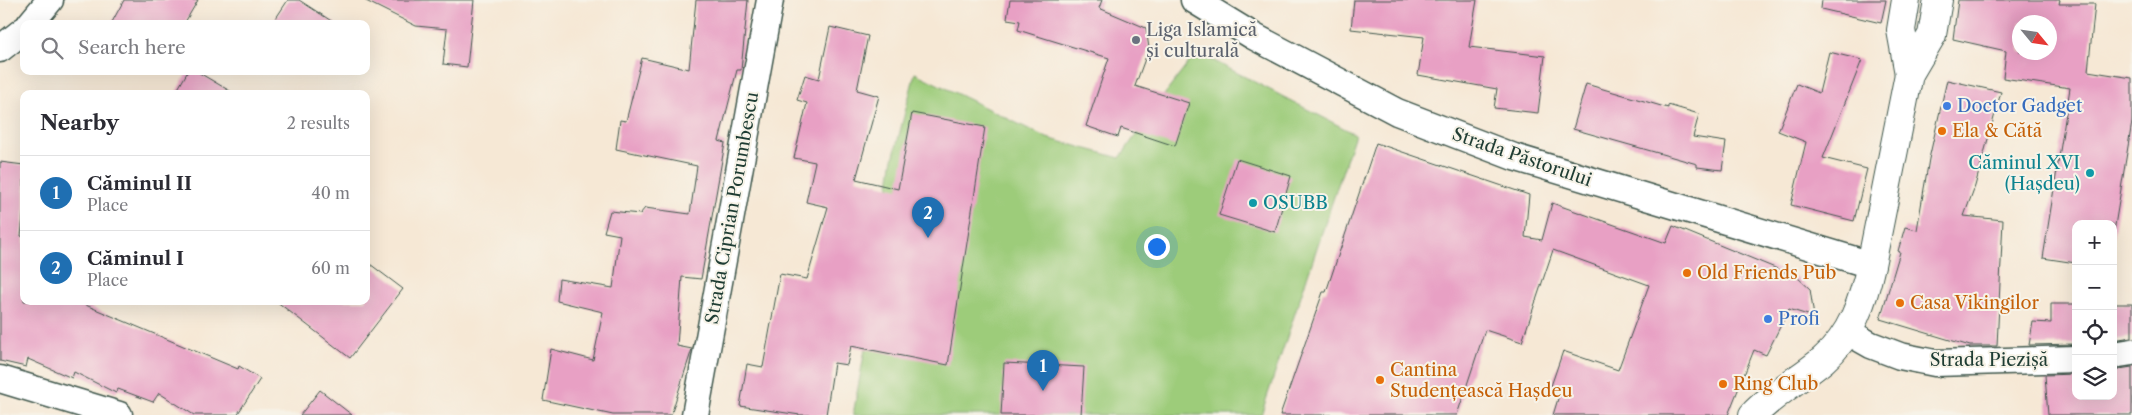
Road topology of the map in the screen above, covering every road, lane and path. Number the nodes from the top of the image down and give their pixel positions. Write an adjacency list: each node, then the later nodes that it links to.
1 (50, 0): 6 (street)
2 (770, 0): 17 (street, Strada Ciprian Porumbescu)
3 (1194, 0): 10 (street, Strada Păstorului)
4 (1906, 0): 9 (street)
5 (1938, 0): 9 (street)
6 (33, 20)
7 (20, 33): 8 (street)
8 (0, 49)
9 (1909, 74): 10 (street)
10 (1871, 265): 11 (street)
11 (1848, 332): 14 (street, Strada Piezișă); 18 (street)
12 (2132, 352): 13 (street)
13 (2117, 354)
14 (2072, 359)
15 (0, 379): 16 (street)
16 (119, 415)
17 (694, 415)
18 (1753, 415)

